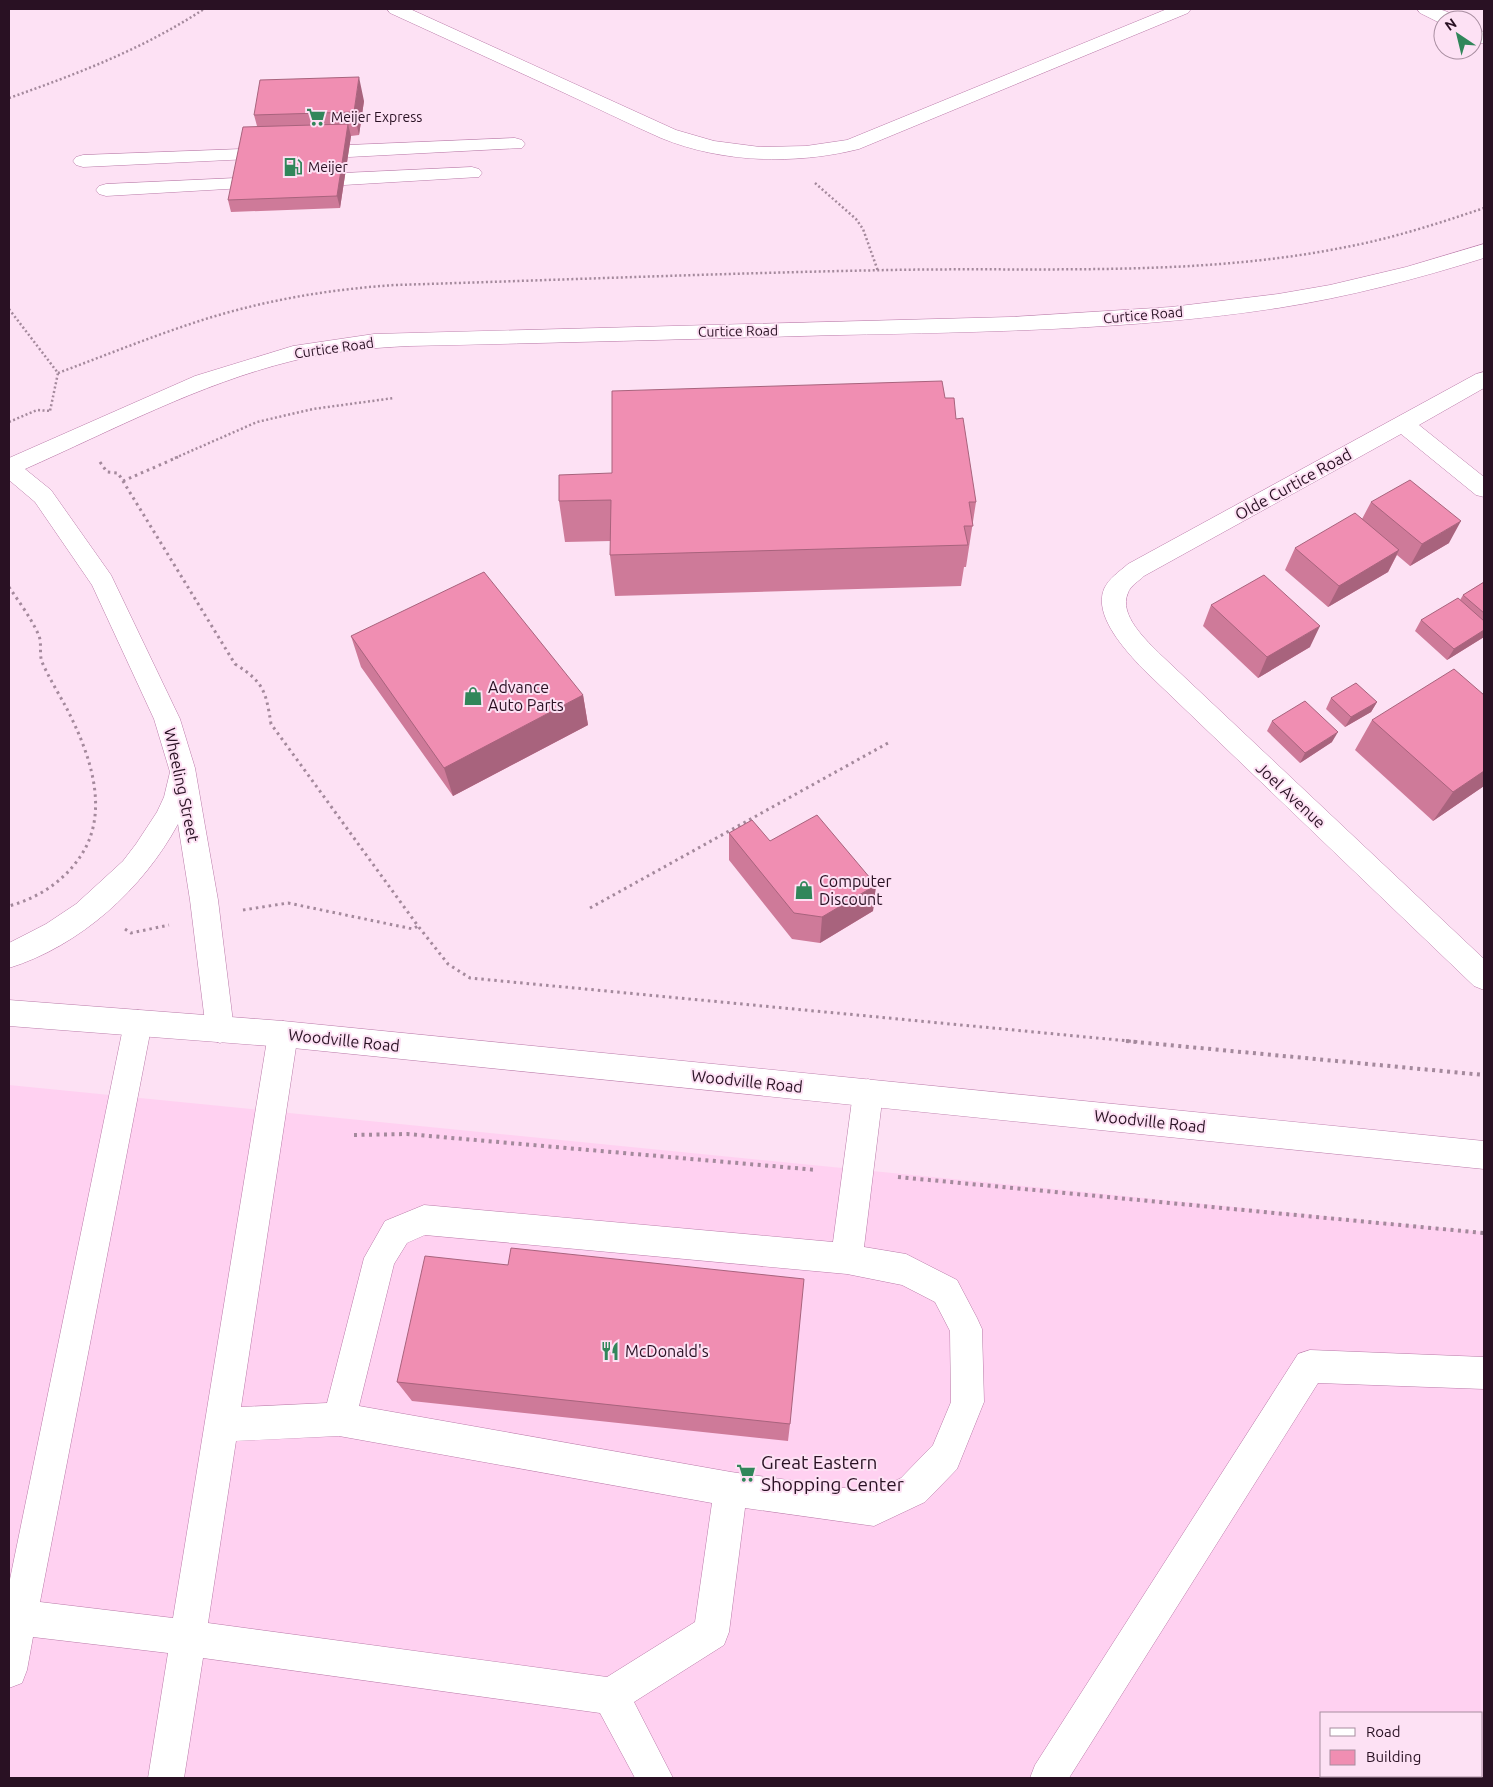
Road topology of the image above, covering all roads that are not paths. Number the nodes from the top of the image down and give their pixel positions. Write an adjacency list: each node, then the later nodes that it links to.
1 (396, 9): 2 (street)
2 (1182, 9)
3 (515, 144): 4 (street)
4 (349, 151)
5 (243, 155): 6 (street)
6 (83, 161)
7 (472, 174): 8 (street)
8 (344, 179)
9 (237, 184): 10 (street)
10 (106, 190)
11 (1484, 251): 14 (street, Curtice Road)
12 (1484, 379): 13 (street, Olde Curtice Road)
13 (1403, 424): 15 (street); 16 (street, Olde Curtice Road)
14 (9, 468): 17 (street, Wheeling Street)
15 (1484, 489)
16 (1114, 601): 19 (street, Joel Avenue)
17 (182, 768): 18 (street); 22 (street, Wheeling Street)
18 (9, 956)
19 (1484, 977)
20 (9, 1013): 21 (street, Woodville Road)
21 (138, 1023): 22 (street, Woodville Road); 31 (street)
22 (220, 1030): 23 (street, Woodville Road)
23 (283, 1034): 24 (street, Woodville Road); 29 (street)
24 (868, 1093): 25 (street, Woodville Road); 26 (street)
25 (1484, 1155)
26 (846, 1258): 28 (street); 30 (street)
27 (1484, 1373): 37 (street)
28 (339, 1419): 29 (street); 30 (street)
29 (221, 1425): 32 (street)
30 (731, 1489): 34 (street)
31 (14, 1617): 32 (street); 33 (street)
32 (188, 1638): 34 (street); 35 (street)
33 (9, 1670)
34 (611, 1696): 36 (street)
35 (166, 1778)
36 (656, 1778)
37 (1048, 1778)

